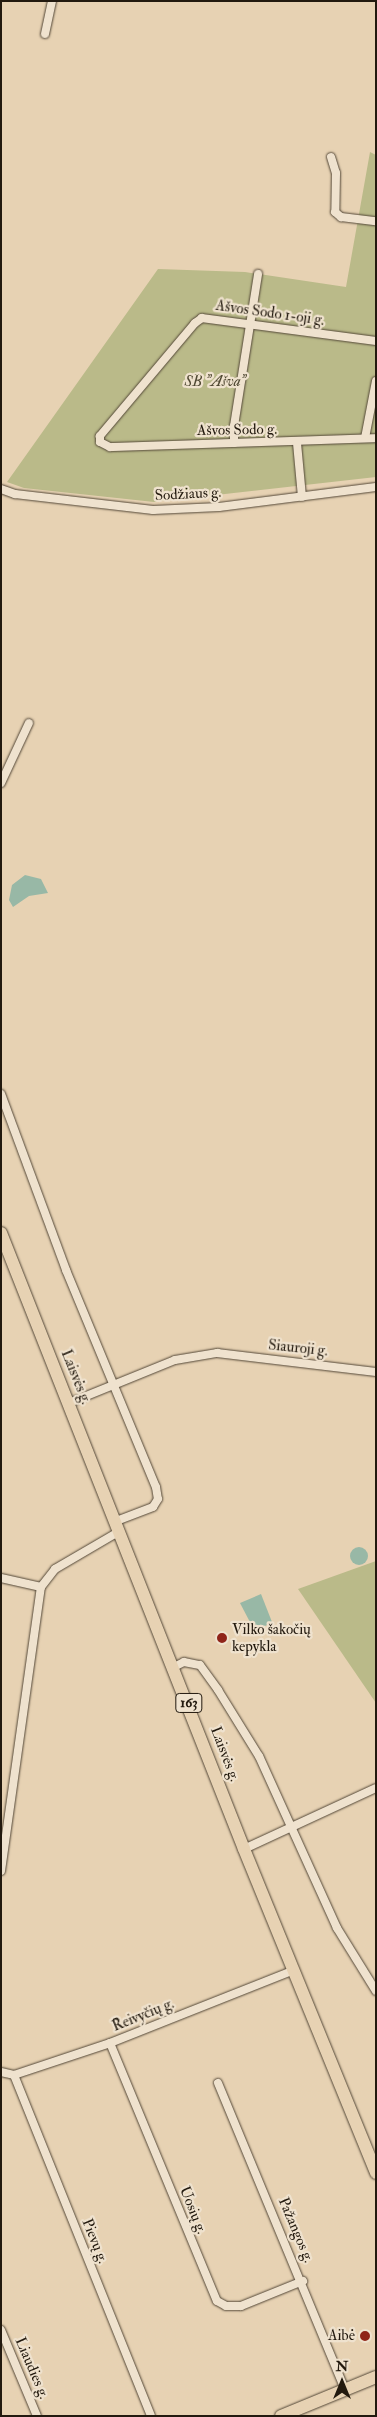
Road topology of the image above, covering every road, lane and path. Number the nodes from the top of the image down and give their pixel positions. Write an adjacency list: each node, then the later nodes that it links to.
1 (52, 1): 2 (street)
2 (45, 34)
3 (331, 157): 4 (street)
4 (376, 221)
5 (258, 274): 6 (street)
6 (250, 324): 7 (street, Ašvos Sodo 1-oji g.); 11 (street, Ašvos Sodo 1-oji g.); 12 (street)
7 (376, 341)
8 (376, 381): 9 (street)
9 (365, 438): 10 (street, Ašvos Sodo g.); 13 (street, Ašvos Sodo g.)
10 (376, 438)
11 (100, 442): 12 (street, Ašvos Sodo g.)
12 (234, 443): 13 (street, Ašvos Sodo g.)
13 (297, 443): 16 (street)
14 (376, 487): 16 (street, Sodžiaus g.)
15 (1, 489): 16 (street, Sodžiaus g.)
16 (302, 497)
17 (29, 723): 18 (street)
18 (1, 784)
19 (1, 1094): 20 (street)
20 (5, 1112): 23 (street)
21 (1, 1233): 24 (main road, Laisvės g. / 163)
22 (376, 1372): 23 (street, Siauroji g.)
23 (114, 1384): 24 (street, Siauroji g.); 25 (street)
24 (69, 1403): 25 (main road, Laisvės g. / 163)
25 (118, 1526): 27 (street); 28 (main road, Laisvės g. / 163)
26 (1, 1578): 27 (street)
27 (41, 1587): 32 (street)
28 (174, 1667): 30 (street); 31 (main road, Laisvės g. / 163)
29 (376, 1788): 30 (street)
30 (291, 1829): 31 (street); 34 (street)
31 (244, 1849): 33 (main road, Laisvės g. / 163)
32 (1, 1871)
33 (292, 1971): 35 (street, Reivyčių g.); 39 (main road, Laisvės g. / 163)
34 (376, 1991)
35 (110, 2043): 37 (street, Reivyčių g.); 40 (street, Uosių g.)
36 (1, 2072): 37 (street)
37 (14, 2075): 45 (street, Pievų g.)
38 (218, 2083): 40 (street, Pažangos g.)
39 (376, 2173)
40 (303, 2281): 43 (street, Pažangos g.)
41 (1, 2330): 44 (street, Liaudies g.)
42 (376, 2376): 43 (main road)
43 (345, 2389): 46 (main road)
44 (37, 2416)
45 (151, 2416)
46 (281, 2416)

